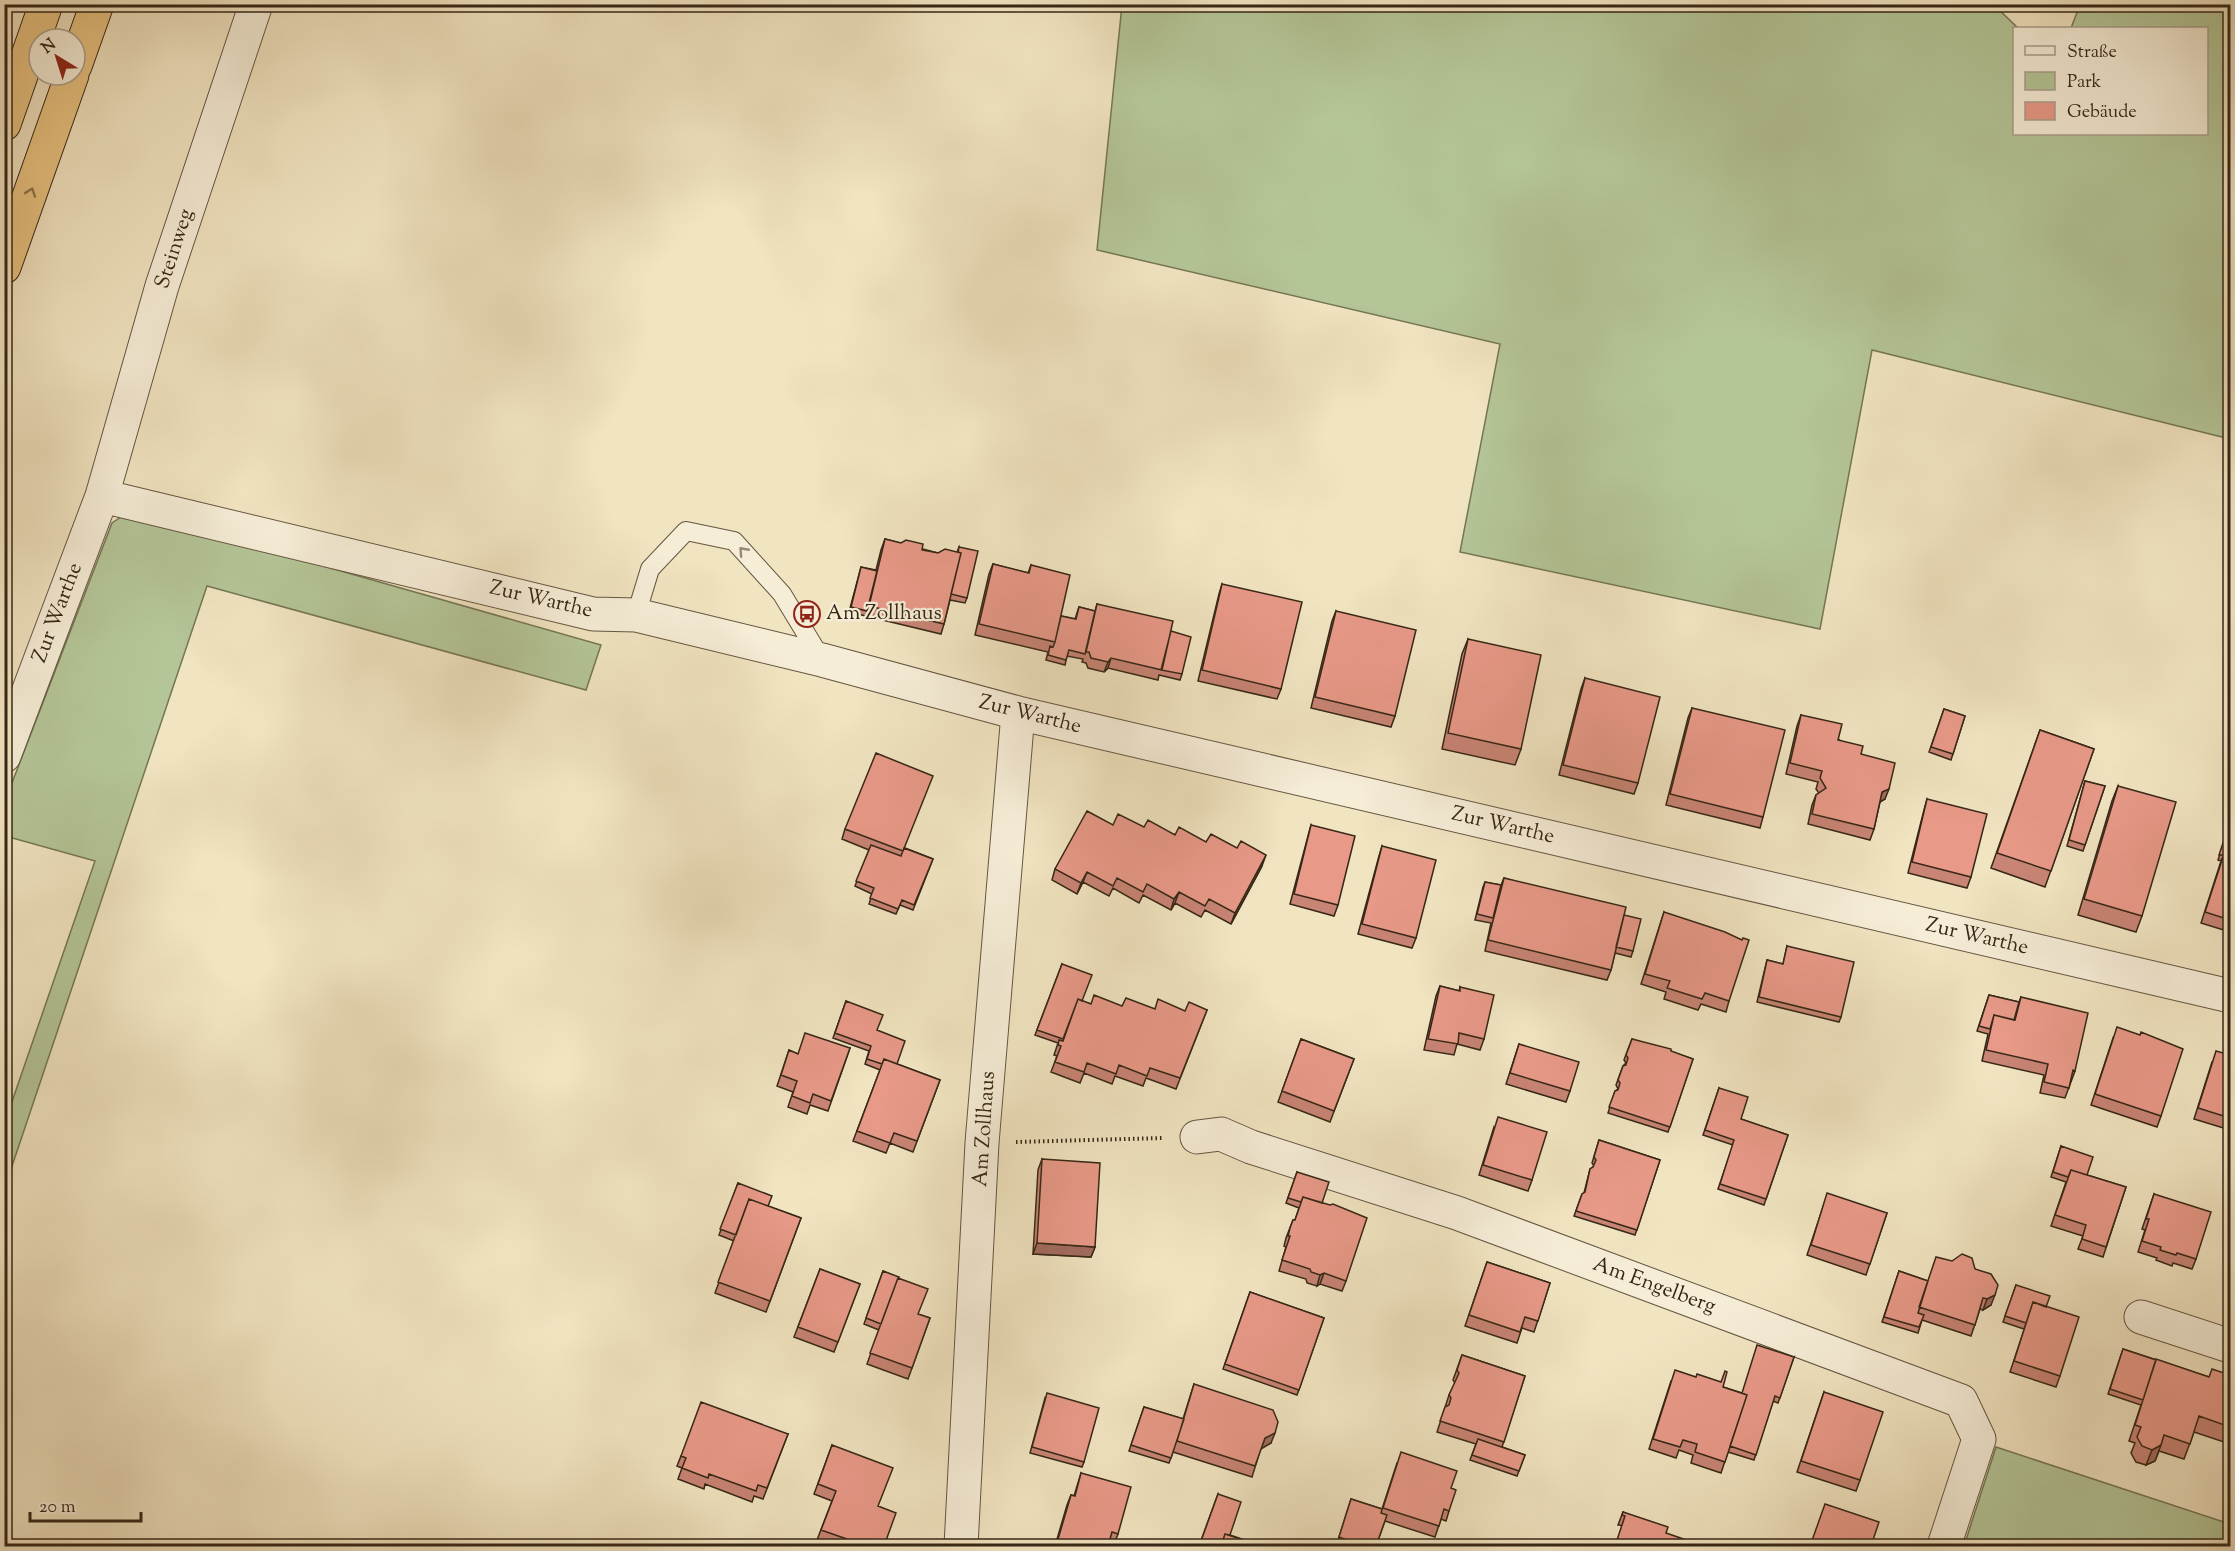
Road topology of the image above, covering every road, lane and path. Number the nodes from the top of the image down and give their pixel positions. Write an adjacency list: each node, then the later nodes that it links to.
1 (46, 4): 6 (highway)
2 (97, 4): 4 (highway)
3 (256, 4): 8 (street, Steinweg)
4 (87, 32)
5 (68, 87): 7 (highway, one-way to 5)
6 (4, 124)
7 (4, 267)
8 (102, 496): 9 (street, Zur Warthe); 12 (street, Zur Warthe)
9 (636, 615): 10 (street, Zur Warthe); 10 (lane, one-way to 9)
10 (822, 660): 11 (street, Zur Warthe)
11 (1018, 712): 13 (street, Zur Warthe); 15 (street, Am Zollhaus)
12 (4, 756)
13 (2230, 996)
14 (1197, 1137): 15 (path); 19 (street, Am Engelberg)
15 (982, 1143): 18 (street, Am Zollhaus)
16 (2141, 1317): 17 (street)
17 (2229, 1339)
18 (961, 1546)
19 (1944, 1546)

